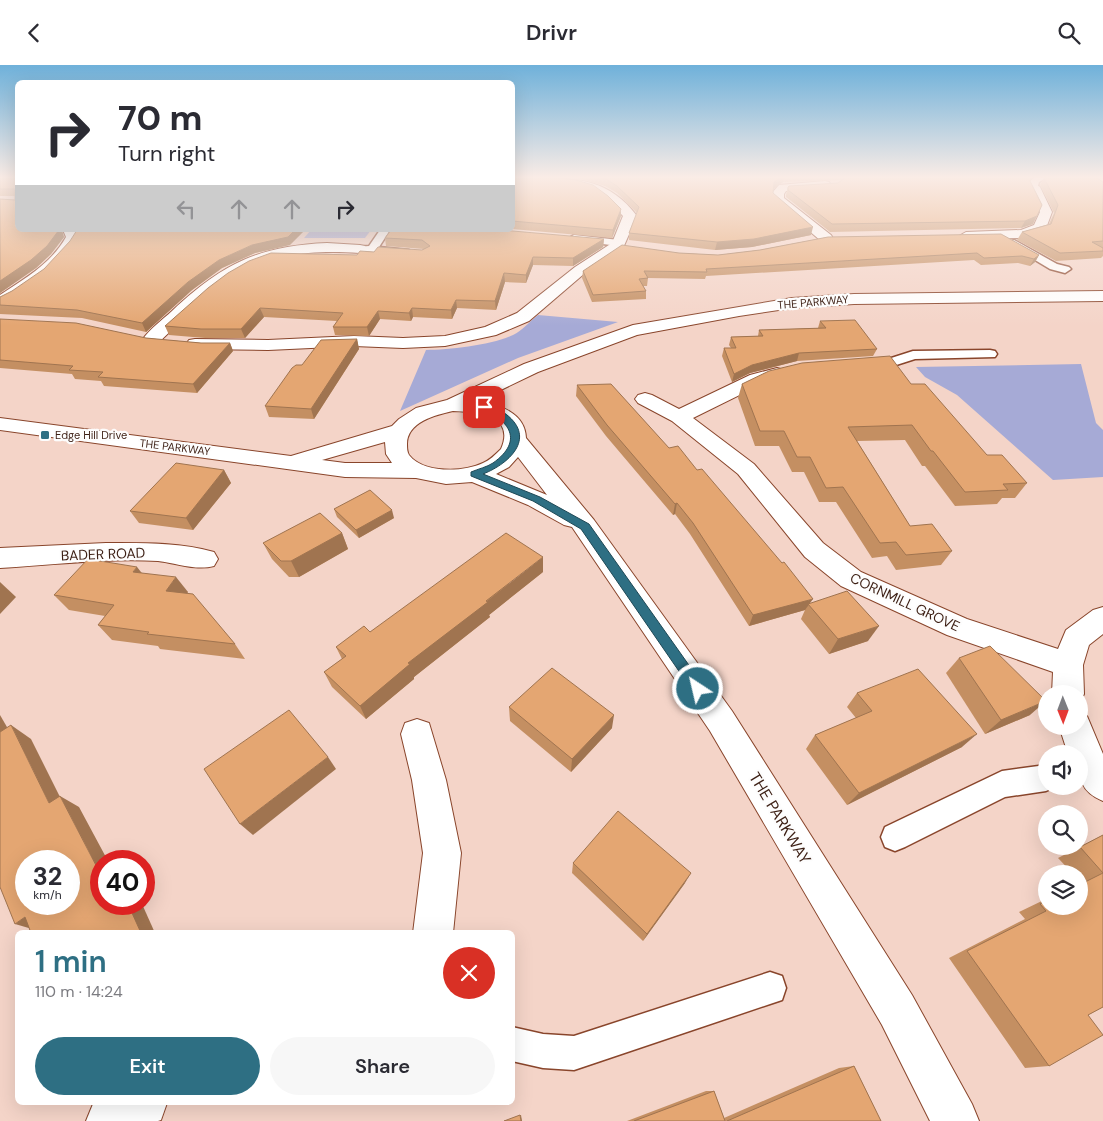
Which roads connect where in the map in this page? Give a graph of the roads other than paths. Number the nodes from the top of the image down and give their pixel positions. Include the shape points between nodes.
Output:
1 (625, 227) edge
2 (818, 227) edge
3 (1040, 227) edge
4 (71, 232) edge
5 (383, 232) edge
6 (956, 236) edge
7 (1001, 236) junction
8 (560, 237) edge
9 (807, 242) edge
10 (618, 244) junction
11 (635, 247) edge
12 (366, 250) junction
13 (414, 252) edge
14 (1065, 269) dead end
15 (1103, 296) edge
16 (0, 302) edge
17 (134, 336) edge
18 (151, 340) junction
19 (990, 354) dead end
20 (881, 364) edge
21 (531, 368) junction
22 (797, 369) edge
23 (645, 399) dead end
24 (453, 405) junction
25 (514, 414) junction
26 (679, 417) junction
27 (0, 424) edge
28 (399, 431) junction
29 (291, 462) junction
30 (417, 471) junction
31 (474, 474) junction
32 (585, 526) junction
33 (0, 558) edge
34 (205, 559) dead end
35 (1103, 618) edge
36 (1068, 665) junction
37 (1068, 685) edge
38 (417, 734) dead end
39 (1078, 735) edge
40 (1038, 779) edge
41 (1093, 779) edge
42 (895, 837) dead end
43 (433, 930) edge
44 (770, 988) dead end
45 (515, 1045) edge
46 (140, 1105) edge
47 (110, 1121) edge
48 (955, 1121) edge

1 - 10 street
2 - 9 street via 833,238
3 - 7 street
4 - 16 street via 68,248 48,269
5 - 12 lane
6 - 7 street
7 - 14 lane via 1054,267
8 - 10 lane
10 - 11 street
10 - 18 street via 580,270 523,317 490,331 445,341 205,345
12 - 13 lane
12 - 18 street via 330,246 251,262 217,281
15 - 21 street, THE PARKWAY via 854,299 792,303 633,330
17 - 18 street
19 - 20 lane via 913,355
21 - 24 street, THE PARKWAY
21 - 25 street
22 - 26 street via 757,379
23 - 26 street, CORNMILL GROVE
24 - 25 street via 484,407
24 - 28 street via 421,414
25 - 31 street via 510,453 495,466
25 - 32 street, THE PARKWAY
26 - 36 street, CORNMILL GROVE via 746,469 814,550 851,579 957,627
27 - 29 street, THE PARKWAY
28 - 29 street, THE PARKWAY
28 - 30 street via 395,442 397,453 404,463
29 - 30 street, THE PARKWAY via 345,470
30 - 31 street via 454,477
31 - 32 street, THE PARKWAY via 536,499
32 - 48 street, THE PARKWAY via 721,721 897,1010
33 - 34 street, BADER ROAD via 158,552
35 - 36 street via 1076,638
36 - 37 street
38 - 43 street via 442,853
39 - 41 street
40 - 42 lane via 1002,784
44 - 45 lane via 574,1053
46 - 47 street

